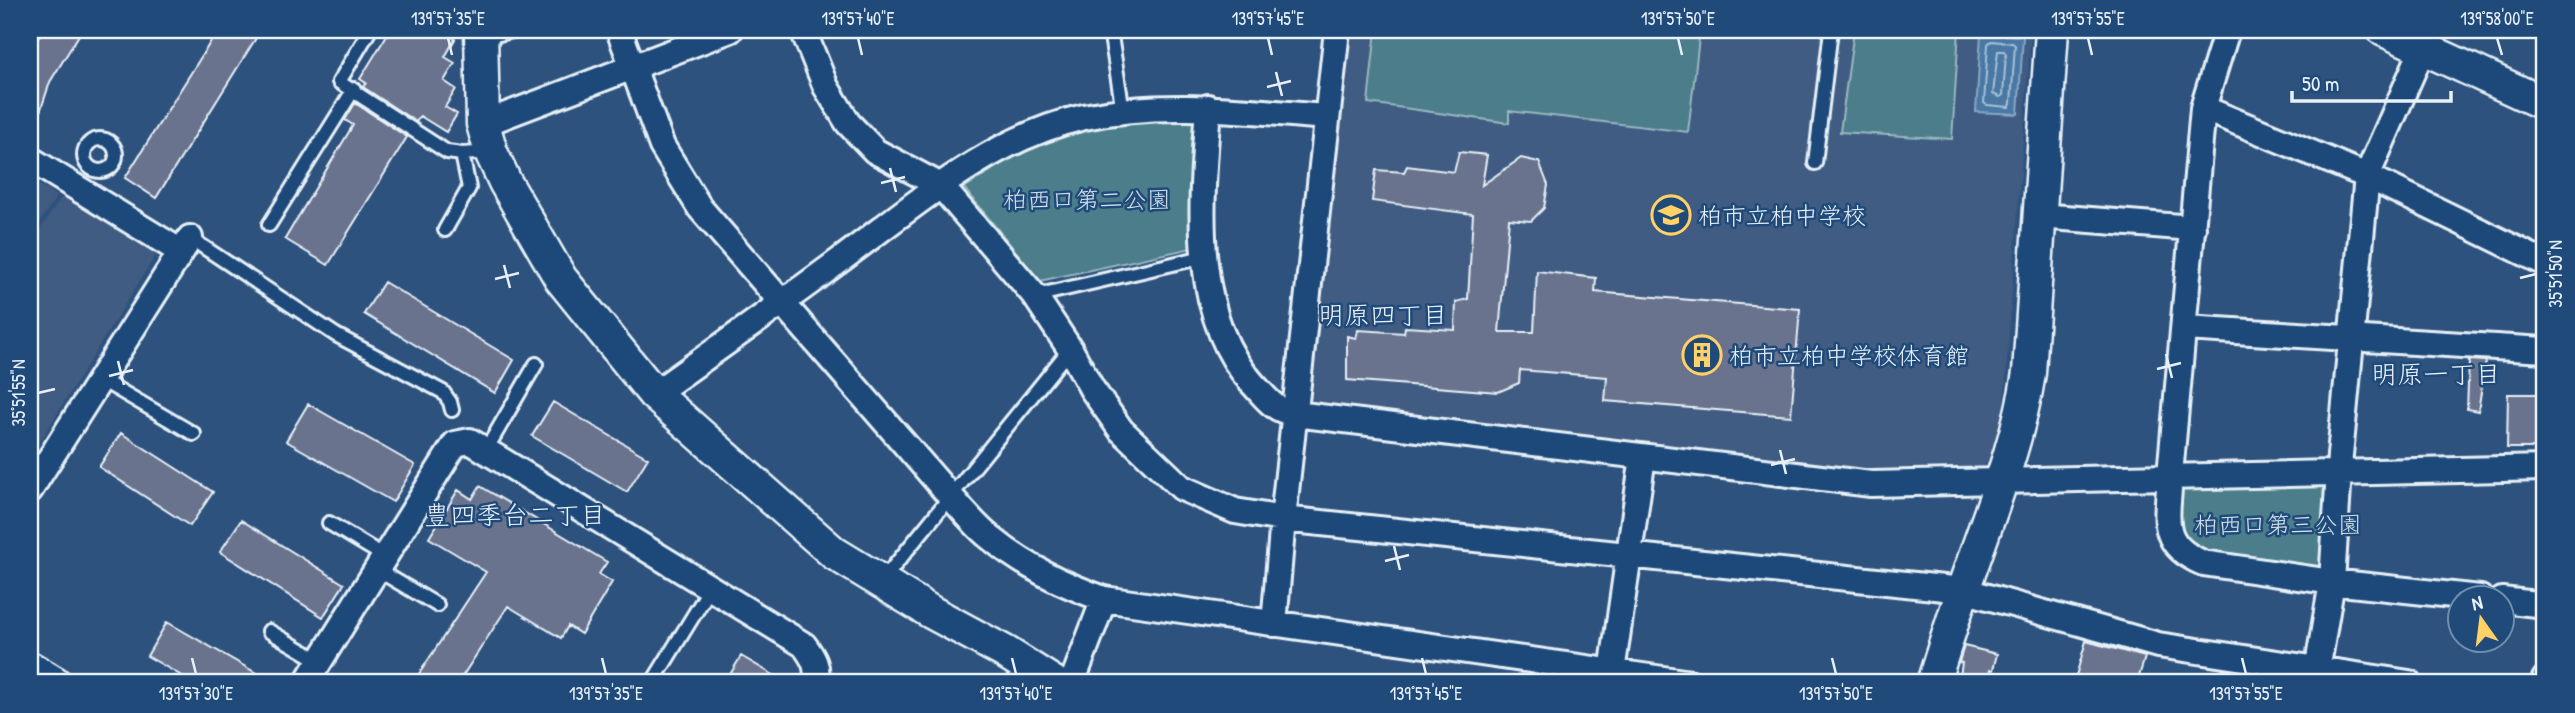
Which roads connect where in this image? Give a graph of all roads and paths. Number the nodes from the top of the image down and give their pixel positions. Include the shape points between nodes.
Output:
1 (370, 30) edge
2 (517, 30) edge
3 (620, 30) edge
4 (730, 30) edge
5 (803, 30) edge
6 (1110, 30) edge
7 (1337, 30) edge
8 (1831, 30) edge
9 (2052, 30) edge
10 (2227, 30) edge
11 (2384, 30) edge
12 (481, 34) edge
13 (2423, 48) junction
14 (634, 68) junction
15 (354, 89) junction
16 (2545, 104) edge
17 (1208, 107) junction
18 (2203, 108) junction
19 (1123, 111) junction
20 (1327, 117) junction
21 (479, 143) junction
22 (30, 159) edge
23 (1815, 163) dead end
24 (2367, 176) junction
25 (941, 186) junction
26 (2039, 216) junction
27 (269, 225) dead end
28 (2193, 228) junction
29 (445, 230) dead end
30 (185, 245) junction
31 (1203, 257) junction
32 (2545, 263) edge
33 (1035, 296) junction
34 (782, 303) junction
35 (2185, 328) junction
36 (2351, 339) junction
37 (1070, 349) junction
38 (2545, 350) edge
39 (536, 364) dead end
40 (100, 379) junction
41 (654, 394) junction
42 (452, 410) dead end
43 (1295, 414) junction
44 (194, 435) dead end
45 (486, 450) junction
46 (1643, 457) junction
47 (2545, 468) edge
48 (2339, 472) junction
49 (2170, 475) junction
50 (2002, 481) junction
51 (30, 490) edge
52 (949, 495) junction
53 (1283, 519) junction
54 (329, 523) dead end
55 (1628, 556) junction
56 (380, 562) junction
57 (882, 581) junction
58 (2332, 582) junction
59 (711, 587) junction
60 (1962, 590) junction
61 (2446, 594) edge
62 (1104, 599) junction
63 (2516, 602) edge
64 (437, 605) dead end
65 (2545, 605) edge
66 (1274, 624) junction
67 (269, 631) dead end
68 (320, 661) junction
69 (30, 668) edge
70 (1619, 676) edge
71 (2316, 676) edge
72 (2545, 679) edge
73 (654, 680) dead end
74 (55, 683) edge
75 (306, 683) edge
76 (815, 683) edge
77 (1054, 683) edge
78 (1072, 683) edge
79 (1691, 683) edge
80 (1933, 683) edge
81 (2409, 683) edge
82 (2543, 683) edge

1 - 15 lane via 339,82
2 - 12 lane
3 - 14 street
4 - 14 street
5 - 25 street via 826,87 848,123 875,151
6 - 19 lane
7 - 20 street
8 - 23 lane
9 - 26 street
10 - 18 street
11 - 13 street
12 - 21 street
13 - 16 street
13 - 24 street
14 - 21 street
14 - 34 street via 662,146 700,208
15 - 21 lane via 447,152
15 - 27 lane
17 - 19 street
17 - 20 street
17 - 31 street
18 - 24 street
18 - 28 street
19 - 25 street via 1039,130 1009,143
20 - 43 street
21 - 29 lane via 469,188
21 - 41 street via 561,279
22 - 30 street via 86,179
24 - 32 street
24 - 36 street
25 - 33 street
25 - 34 street
26 - 28 street
26 - 50 street via 2029,373
28 - 35 street
30 - 40 street
30 - 42 lane via 443,392
31 - 33 lane
31 - 43 street via 1221,331 1245,375 1277,410
33 - 37 street
34 - 41 street
34 - 52 street
35 - 36 street
35 - 49 street
36 - 38 street
36 - 48 street
37 - 52 lane
37 - 53 street via 1121,430 1182,488 1236,511
39 - 45 lane
40 - 44 lane
40 - 51 street
41 - 57 street via 834,553
43 - 46 street
43 - 53 street
45 - 56 street via 470,441 456,444
45 - 59 street
46 - 50 street via 1871,484
46 - 55 street
47 - 48 street
48 - 49 street
48 - 58 street
49 - 50 street
49 - 58 street via 2169,531 2175,547 2188,557
50 - 60 street
52 - 57 lane
52 - 62 street via 989,538 1031,568
53 - 55 street
53 - 66 street
54 - 56 lane
55 - 60 street
55 - 70 street
56 - 64 lane
56 - 68 street
57 - 77 street
58 - 61 street
58 - 71 street
59 - 73 lane
59 - 76 street via 804,645 815,659
60 - 71 street via 2158,645
60 - 80 street
62 - 66 street
62 - 78 street
63 - 65 street
66 - 70 street
67 - 68 lane
68 - 75 street
69 - 74 street
70 - 79 street
71 - 81 street
72 - 82 street

